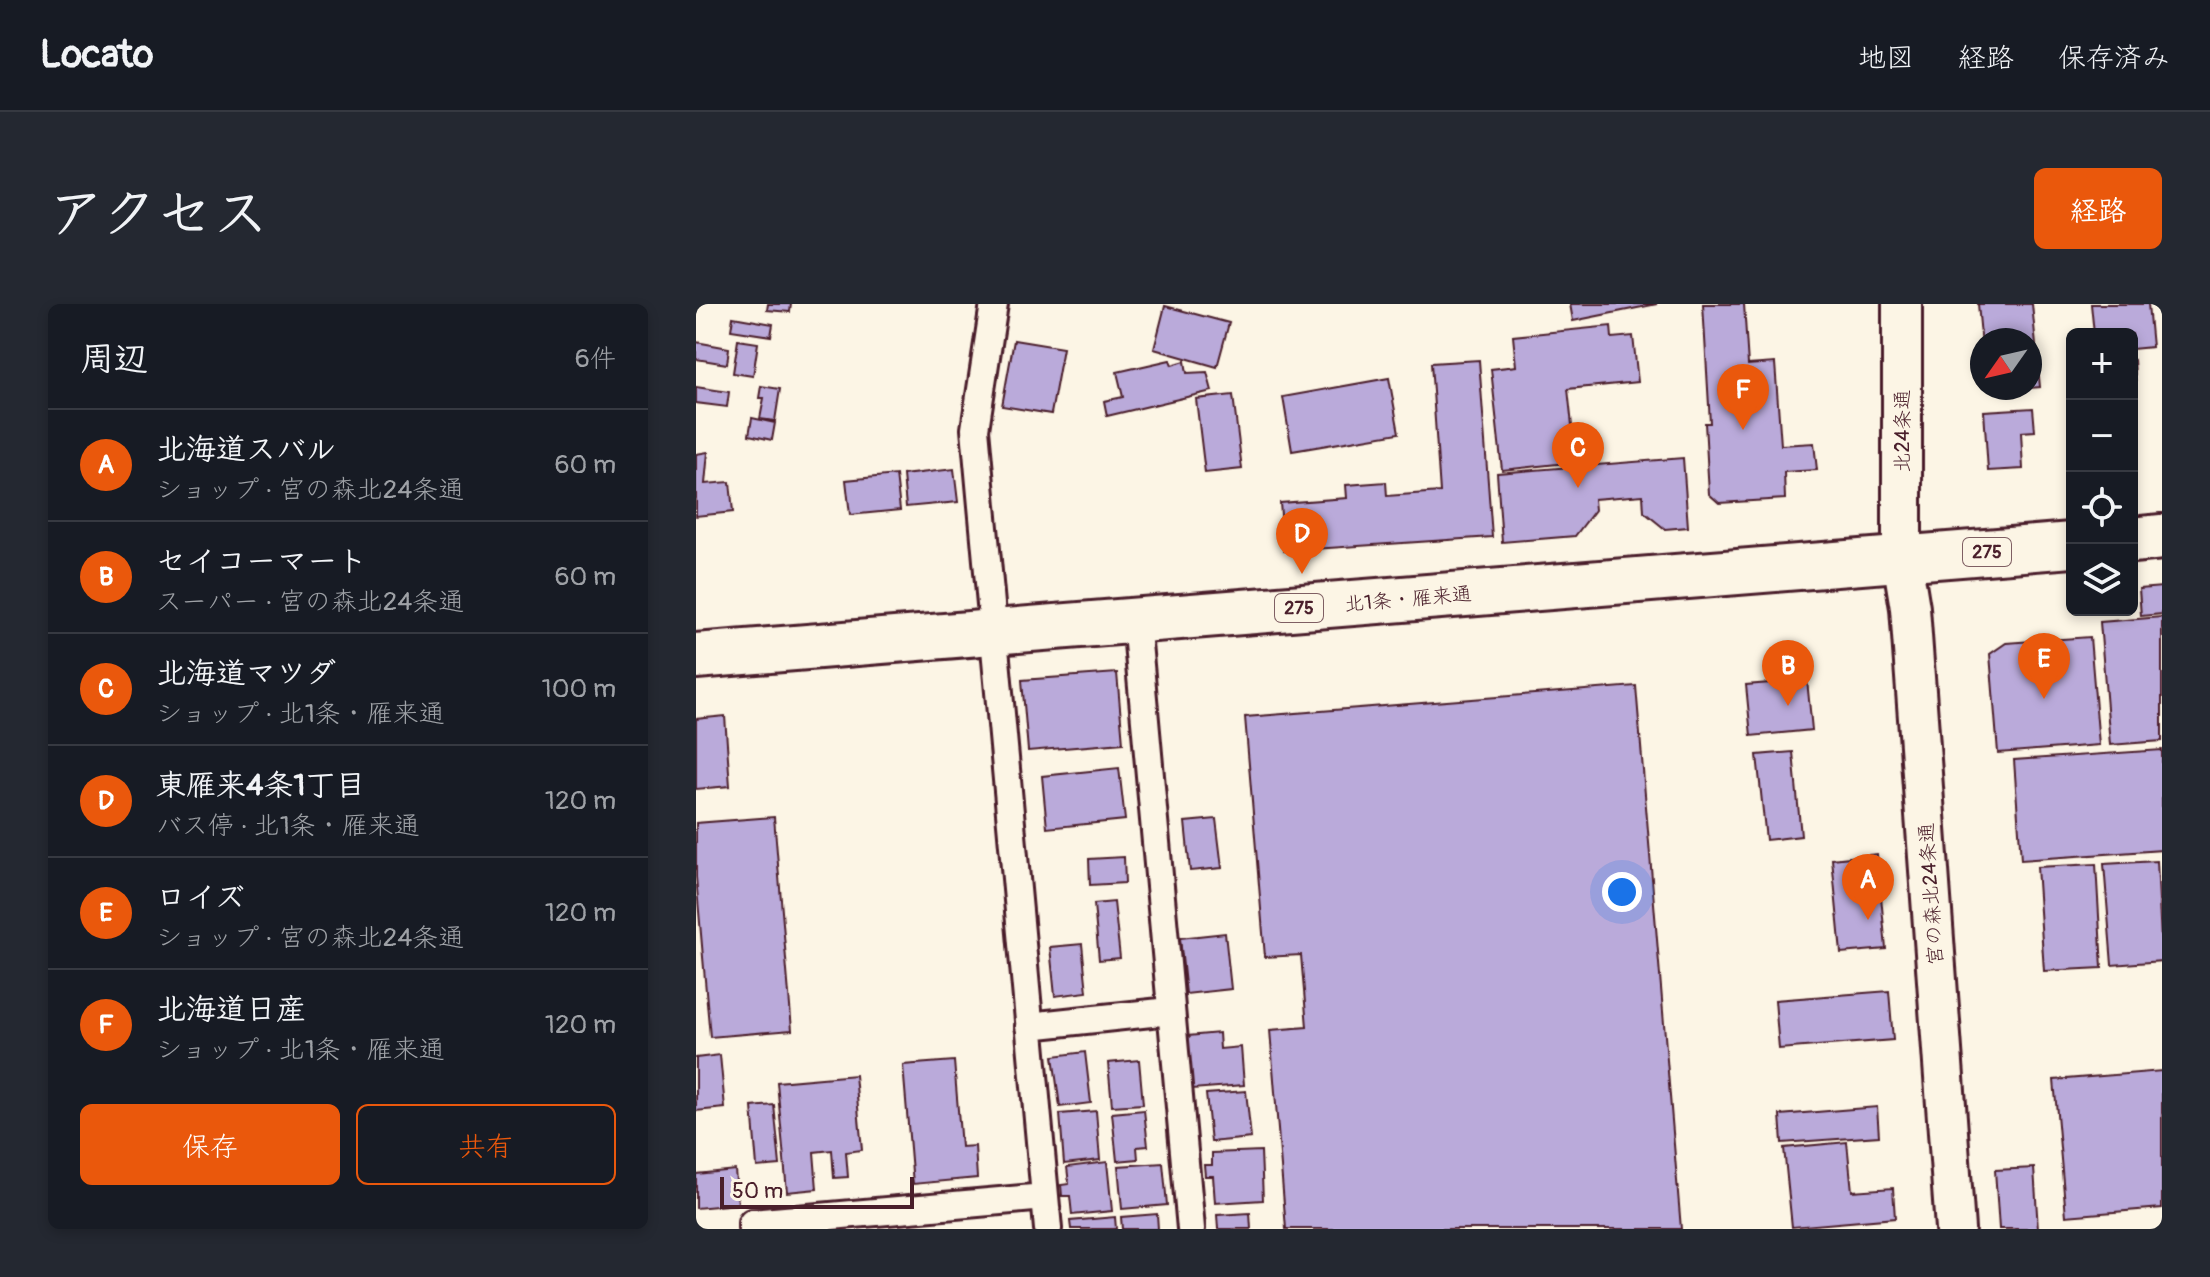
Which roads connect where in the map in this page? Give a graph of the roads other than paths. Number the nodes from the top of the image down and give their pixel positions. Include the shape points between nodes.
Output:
1 (994, 304) edge
2 (1902, 304) edge
3 (2162, 537) edge
4 (2138, 539) edge
5 (2066, 545) edge
6 (1902, 559) junction
7 (1136, 621) junction
8 (994, 631) junction
9 (696, 656) edge
10 (1170, 1011) junction
11 (1029, 1026) junction
12 (1045, 1197) junction
13 (752, 1229) edge
14 (1048, 1229) edge
15 (1191, 1229) edge
16 (1955, 1229) edge

1 - 8 street via 975,429
2 - 6 street, 北24条通
3 - 4 highway
5 - 6 highway, 北1条・雁来通 / 275
6 - 7 highway, 北1条・雁来通 / 275
6 - 16 street, 宮の森北24条通 via 1910,608
7 - 8 highway, 北1条・雁来通 / 275
7 - 10 street
8 - 9 highway, 北1条・雁来通 / 275
8 - 11 street
10 - 11 street
10 - 15 street
11 - 12 street
12 - 13 street via 752,1223
12 - 14 street

